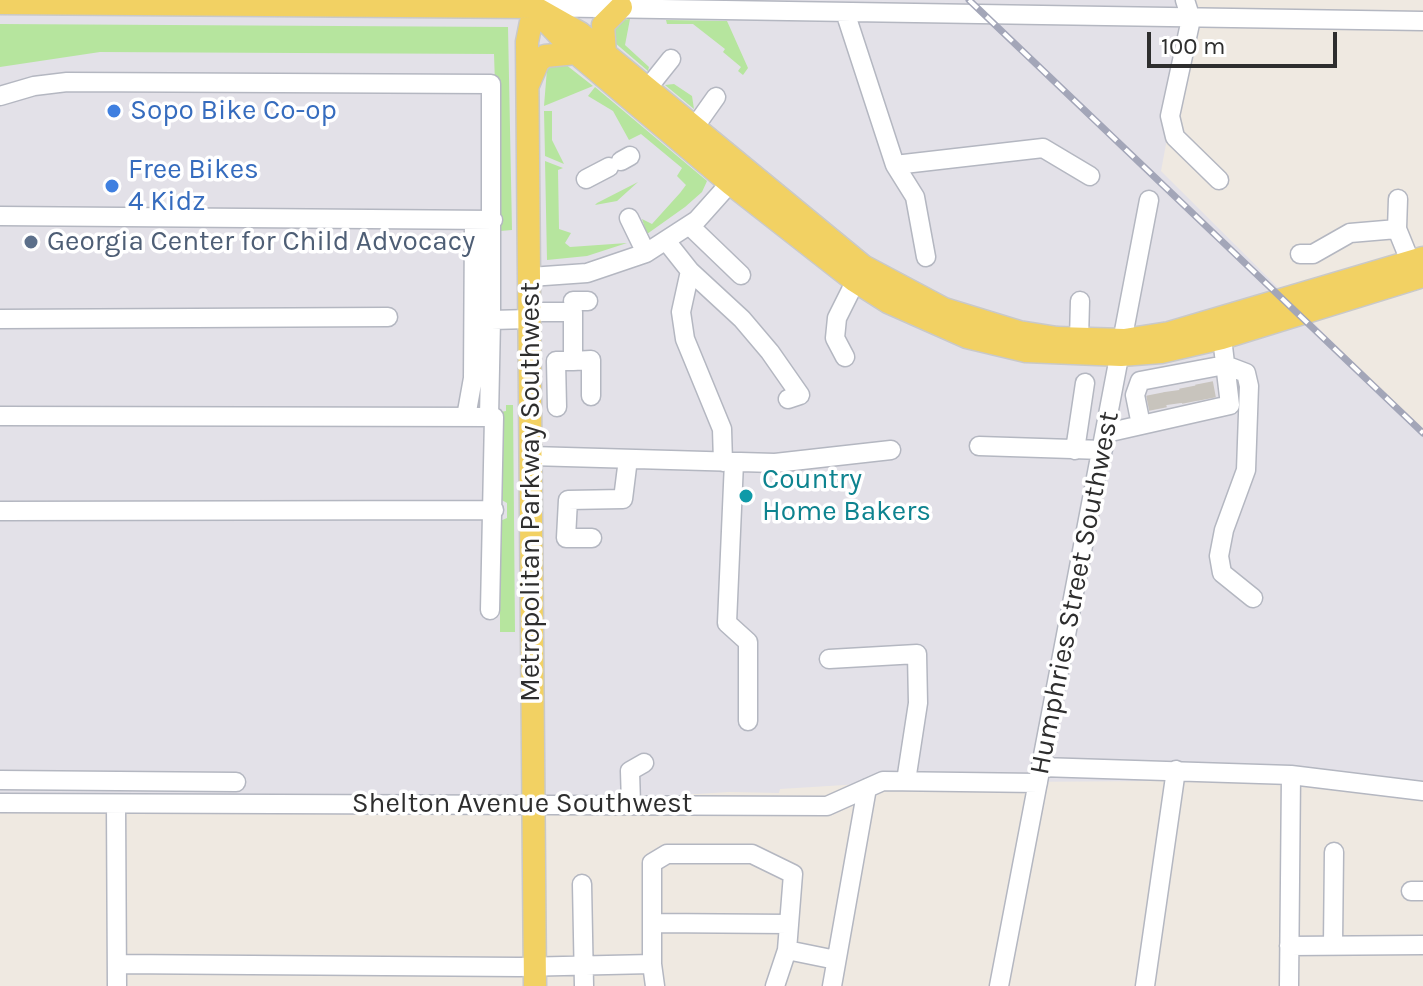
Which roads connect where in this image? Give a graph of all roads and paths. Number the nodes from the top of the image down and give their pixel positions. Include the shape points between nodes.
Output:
1 (1185, 0) edge
2 (0, 3) edge
3 (166, 3) edge
4 (533, 4) edge
5 (621, 7) junction
6 (845, 12) junction
7 (1191, 19) junction
8 (1423, 21) edge
9 (576, 53) junction
10 (605, 54) junction
11 (671, 59) dead end
12 (527, 86) junction
13 (647, 89) junction
14 (0, 96) edge
15 (716, 97) dead end
16 (694, 128) junction
17 (620, 162) dead end
18 (895, 165) junction
19 (737, 176) junction
20 (1090, 176) dead end
21 (586, 179) dead end
22 (1219, 180) dead end
23 (1398, 199) dead end
24 (1149, 200) dead end
25 (0, 216) edge
26 (629, 218) dead end
27 (483, 220) junction
28 (690, 226) junction
29 (1397, 229) junction
30 (667, 242) junction
31 (646, 253) junction
32 (1300, 254) dead end
33 (926, 257) dead end
34 (1419, 265) edge
35 (690, 271) junction
36 (859, 274) junction
37 (573, 275) junction
38 (741, 275) dead end
39 (530, 277) junction
40 (1080, 301) dead end
41 (578, 305) junction
42 (530, 316) junction
43 (388, 317) dead end
44 (0, 319) edge
45 (491, 320) junction
46 (1222, 338) junction
47 (1079, 339) junction
48 (1122, 348) junction
49 (845, 357) dead end
50 (573, 361) junction
51 (1225, 365) junction
52 (1085, 383) dead end
53 (1181, 395) junction
54 (591, 396) dead end
55 (788, 399) dead end
56 (546, 407) junction
57 (0, 416) edge
58 (466, 417) junction
59 (489, 417) junction
60 (1141, 425) junction
61 (1104, 441) junction
62 (979, 446) dead end
63 (891, 450) dead end
64 (1075, 450) junction
65 (531, 456) junction
66 (628, 459) junction
67 (729, 462) junction
68 (713, 492) dead end
69 (732, 492) junction
70 (494, 510) junction
71 (0, 511) edge
72 (592, 538) dead end
73 (1253, 598) dead end
74 (490, 610) dead end
75 (829, 659) dead end
76 (748, 721) dead end
77 (644, 763) dead end
78 (1176, 770) junction
79 (1039, 775) junction
80 (1291, 775) junction
81 (0, 780) edge
82 (906, 781) junction
83 (236, 782) dead end
84 (867, 788) junction
85 (1423, 791) edge
86 (0, 803) edge
87 (116, 804) junction
88 (534, 804) junction
89 (631, 804) junction
90 (1334, 852) dead end
91 (582, 884) dead end
92 (652, 923) junction
93 (789, 924) junction
94 (535, 936) junction
95 (1333, 944) junction
96 (1423, 945) edge
97 (1298, 946) junction
98 (787, 950) junction
99 (836, 960) junction
100 (117, 964) junction
101 (652, 964) junction
102 (580, 966) junction
103 (535, 977) edge
104 (117, 986) edge
105 (584, 986) edge
106 (655, 986) edge
107 (775, 986) edge
108 (832, 986) edge
109 (999, 986) edge
110 (1145, 986) edge
111 (1289, 986) edge

1 - 7 street
2 - 3 main road
3 - 4 main road
4 - 5 street
4 - 9 main road
4 - 10 main road
4 - 12 main road, Metropolitan Parkway Southwest
5 - 6 street via 651,16
5 - 10 main road via 603,25
6 - 7 street
6 - 18 street
7 - 8 street
7 - 22 street via 1170,116 1175,137
9 - 12 main road via 545,56
9 - 19 main road
10 - 13 main road
11 - 13 street
12 - 39 main road, Metropolitan Parkway Southwest
13 - 16 main road
14 - 27 street via 67,82 491,84
15 - 16 street
16 - 19 main road
17 - 21 street
18 - 20 street via 1043,148
18 - 33 street via 915,197
19 - 28 street
19 - 36 main road
23 - 29 street
24 - 48 street, Humphries Street Southwest
25 - 27 street
26 - 31 street
27 - 45 street
27 - 58 street
28 - 30 street
28 - 38 street
29 - 32 street via 1350,233 1313,254
29 - 34 street
30 - 31 street
30 - 35 street
31 - 37 street via 626,272
34 - 46 main road
34 - 48 main road
35 - 55 street via 770,352 800,395
35 - 67 street via 683,325
36 - 47 main road via 981,322
36 - 48 main road via 888,302 967,337 1026,351
36 - 49 street via 837,318 835,338
37 - 39 street
37 - 41 street
39 - 42 main road, Metropolitan Parkway Southwest
40 - 47 street
41 - 42 street
41 - 50 street
42 - 45 street
42 - 56 main road, Metropolitan Parkway Southwest
43 - 44 street
45 - 59 street
46 - 48 main road via 1183,348
46 - 51 street
47 - 48 main road
48 - 61 street, Humphries Street Southwest
50 - 54 street via 591,360
50 - 56 street via 556,361
51 - 53 street
51 - 53 street via 1230,405
51 - 73 street via 1241,368 1249,386 1246,470 1224,530 1220,565 1222,573
52 - 64 street
53 - 60 street
53 - 60 street via 1140,381 1135,389
56 - 65 main road, Metropolitan Parkway Southwest
57 - 58 street
58 - 59 street
59 - 70 street via 494,417
60 - 61 street
61 - 64 street
61 - 79 street, Humphries Street Southwest
62 - 64 street
63 - 67 street via 775,463
65 - 66 street
65 - 88 main road, Metropolitan Parkway Southwest
66 - 67 street
66 - 72 street via 623,499 568,500 566,538
67 - 69 street
68 - 69 street
69 - 76 street via 727,623 748,642
70 - 71 street
70 - 74 street
75 - 82 street via 917,654 918,703
77 - 89 street via 630,771
78 - 79 street, Shelton Avenue Southwest
78 - 80 street, Shelton Avenue Southwest
78 - 110 street
79 - 82 street, Shelton Avenue Southwest
79 - 109 street, Humphries Street Southwest
80 - 85 street, Shelton Avenue Southwest
80 - 97 street
81 - 83 street
82 - 84 street, Shelton Avenue Southwest via 883,781
84 - 89 street, Shelton Avenue Southwest via 827,806
84 - 99 street
86 - 87 street, Shelton Avenue Southwest
87 - 88 street, Shelton Avenue Southwest
87 - 100 street
88 - 89 street, Shelton Avenue Southwest
88 - 94 main road, Metropolitan Parkway Southwest
90 - 95 street
91 - 102 street
92 - 93 street
92 - 93 street via 652,863 667,854 752,854 793,874
92 - 101 street
93 - 98 street
94 - 102 street via 553,958
94 - 103 main road, Metropolitan Parkway Southwest
95 - 96 street
95 - 97 street
97 - 111 street
98 - 99 street
98 - 107 street
99 - 108 street
100 - 103 street
100 - 104 street
101 - 102 street
101 - 106 street
102 - 103 street
102 - 105 street

